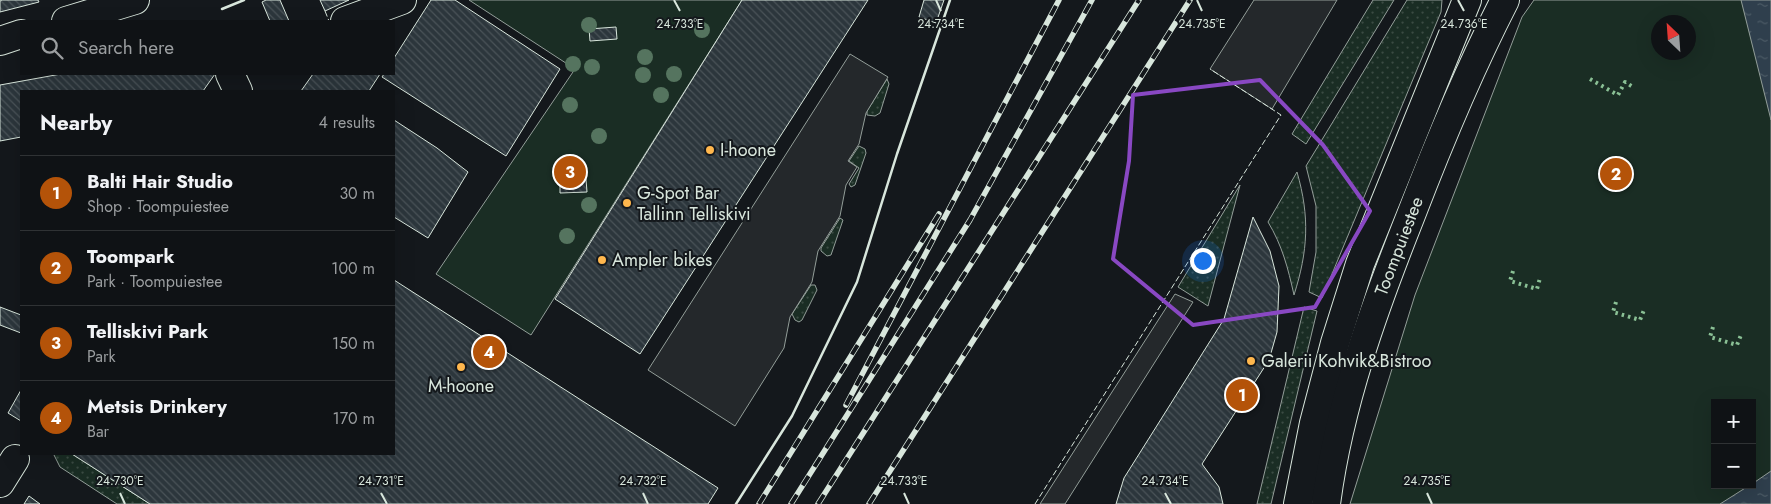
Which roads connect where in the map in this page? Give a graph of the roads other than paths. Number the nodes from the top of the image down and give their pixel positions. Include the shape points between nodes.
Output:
1 (135, 0) edge
2 (402, 0) edge
3 (1467, 0) edge
4 (1505, 0) edge
5 (69, 20) edge
6 (348, 20) edge
7 (20, 34) edge
8 (0, 40) edge
9 (230, 75) edge
10 (238, 90) edge
11 (15, 458) dead end
12 (0, 483) edge
13 (1298, 504) edge
14 (1326, 504) edge

1 - 5 main road
2 - 6 main road
3 - 13 main road, Toompuiestee via 1360,264 1314,423
4 - 14 main road, Toompuiestee via 1476,56 1435,152 1370,323 1350,390
7 - 8 main road
9 - 10 main road
11 - 12 main road

